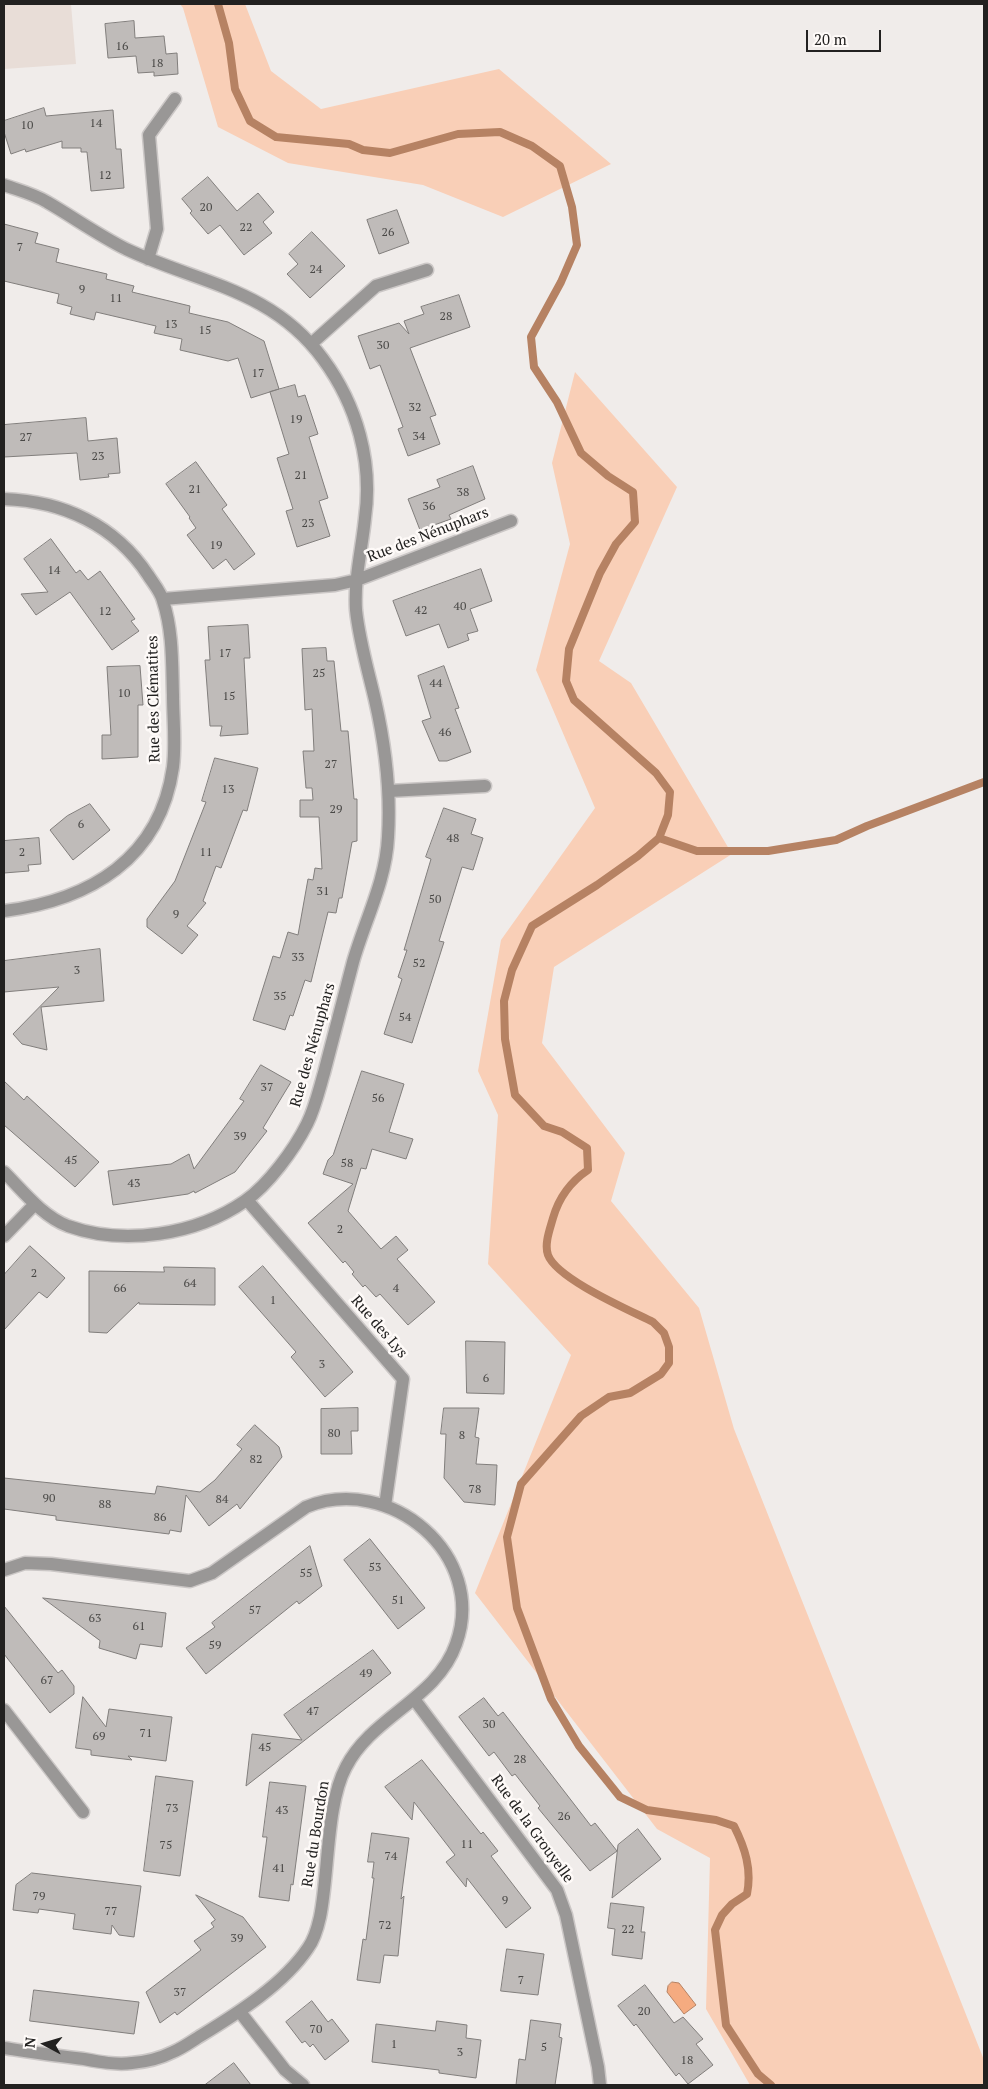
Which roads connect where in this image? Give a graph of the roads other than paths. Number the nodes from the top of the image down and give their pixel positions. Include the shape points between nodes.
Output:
1 (175, 99) dead end
2 (4, 185) edge
3 (148, 258) junction
4 (427, 270) dead end
5 (311, 344) junction
6 (4, 499) edge
7 (511, 521) dead end
8 (357, 580) junction
9 (163, 599) junction
10 (485, 786) dead end
11 (389, 791) junction
12 (4, 911) edge
13 (4, 1172) edge
14 (247, 1200) junction
15 (35, 1204) junction
16 (4, 1236) edge
17 (385, 1506) junction
18 (4, 1570) edge
19 (414, 1699) junction
20 (4, 1710) edge
21 (83, 1812) dead end
22 (240, 2012) junction
23 (4, 2048) edge
24 (303, 2085) edge
25 (600, 2085) edge

1 - 3 street via 149,135 157,229
2 - 3 street, Rue des Nénuphars via 43,199 117,244
3 - 5 street, Rue des Nénuphars via 241,293 289,324
4 - 5 street via 376,286
5 - 8 street, Rue des Nénuphars via 345,393 362,444 367,497
6 - 9 street, Rue des Clématites via 56,506 92,521 127,547
7 - 8 street, Rue des Nénuphars
8 - 9 street via 335,585
8 - 11 street, Rue des Nénuphars via 356,608 378,713
9 - 12 street, Rue des Clématites via 171,645 174,743 167,795 158,817 120,869 52,902
10 - 11 street
11 - 14 street, Rue des Nénuphars via 388,841 380,880 356,951 314,1105 290,1152
13 - 15 street, Rue des Nénuphars
14 - 15 street, Rue des Nénuphars via 193,1226 135,1236 106,1234 66,1225
14 - 17 street, Rue des Lys via 403,1379
15 - 16 street
17 - 18 street, Rue du Bourdon via 346,1499 319,1502 287,1519 212,1573 190,1581 51,1564 25,1563
17 - 19 street, Rue du Bourdon via 412,1518 430,1533 450,1562 461,1593 457,1643 430,1686
19 - 22 street, Rue du Bourdon via 364,1742 346,1767 336,1797 320,1918 309,1947 291,1969
19 - 25 street, Rue de la Grouyelle via 557,1890 566,1914
20 - 21 street
22 - 23 street, Rue du Bourdon via 174,2052 131,2063 118,2064
22 - 24 street via 285,2070

